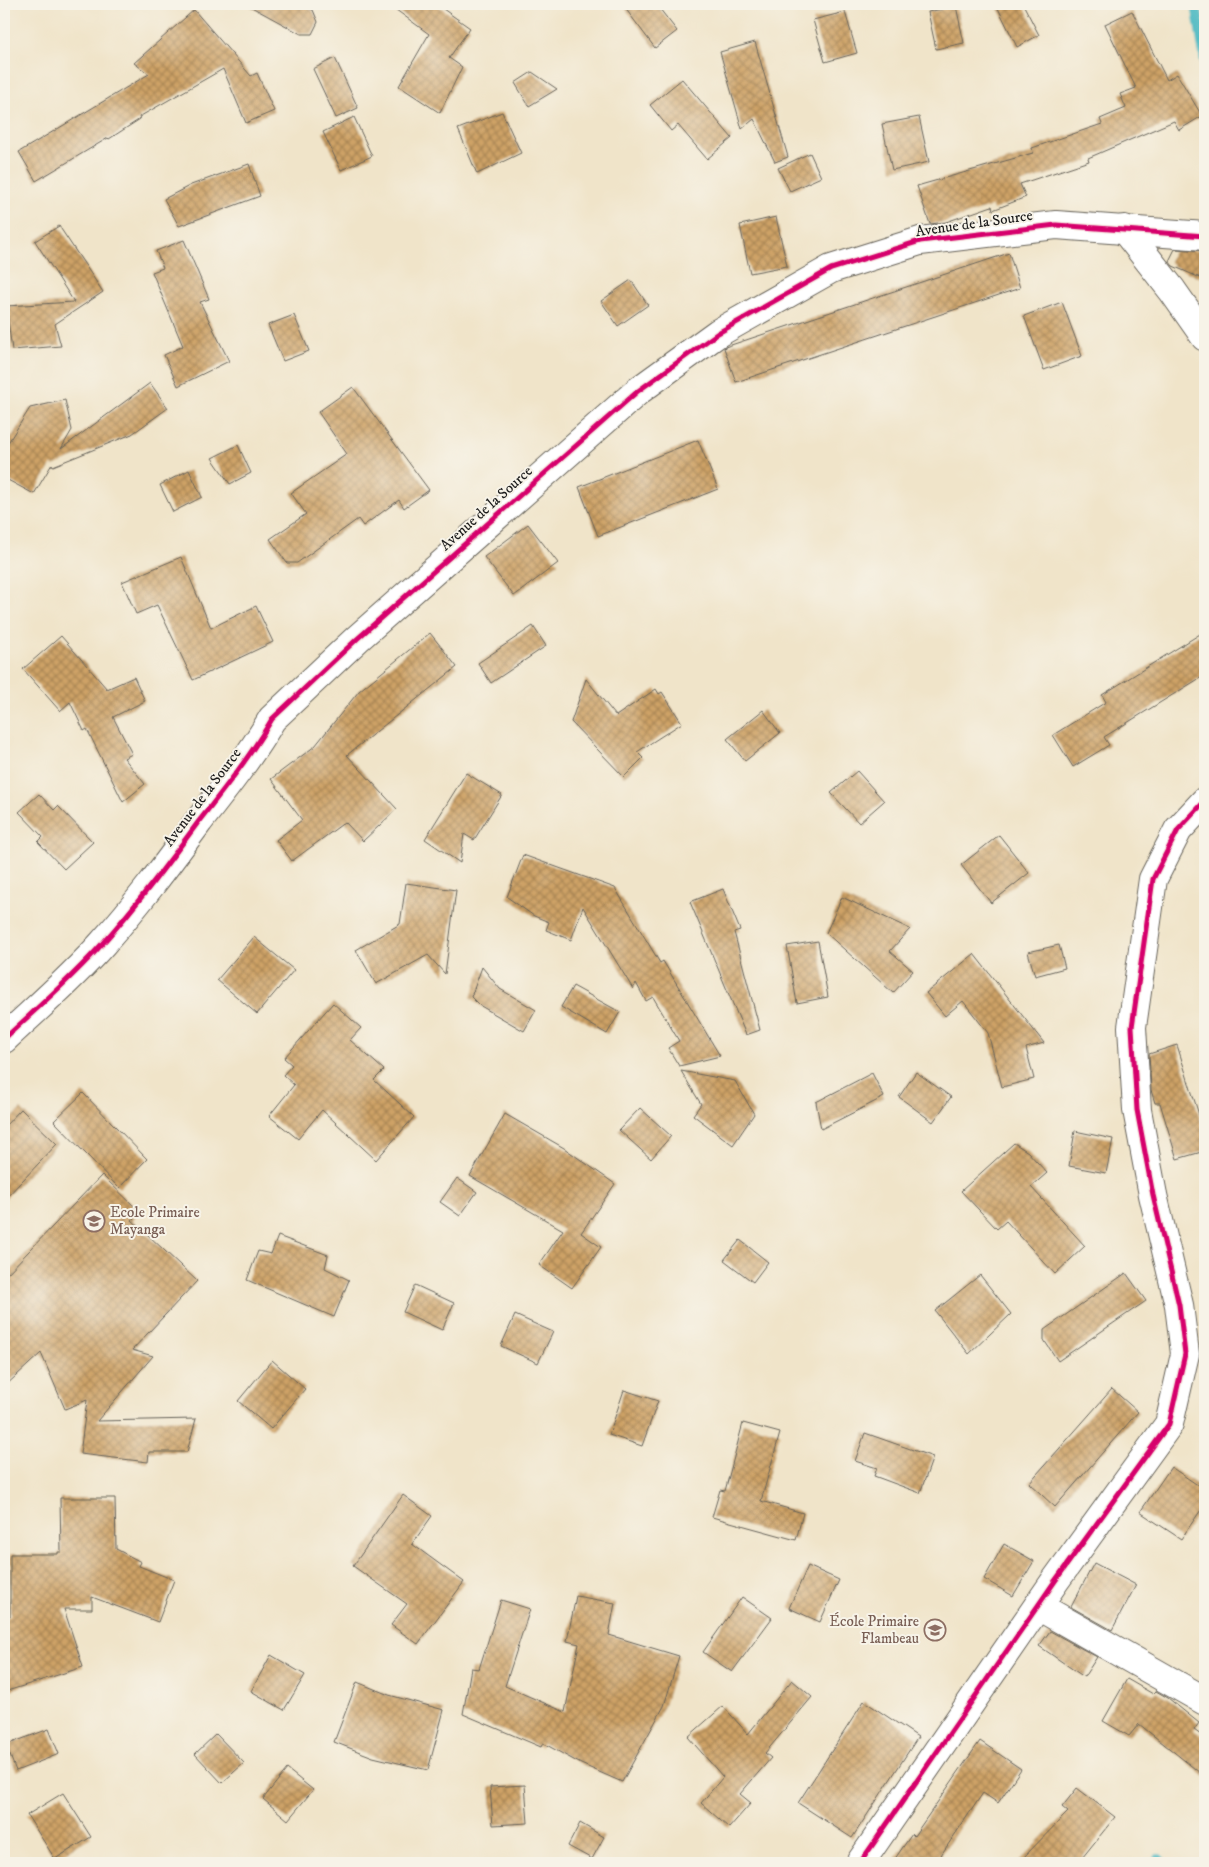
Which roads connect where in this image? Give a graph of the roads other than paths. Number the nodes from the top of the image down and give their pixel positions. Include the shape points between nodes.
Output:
1 (1124, 229) junction
2 (1205, 236) edge
3 (1205, 337) edge
4 (1205, 801) edge
5 (4, 1039) edge
6 (1038, 1606) junction
7 (1205, 1701) edge
8 (860, 1863) edge

1 - 2 street, Avenue de la Source
1 - 3 street
1 - 5 street, Avenue de la Source via 1056,225 920,241 832,268 702,344 638,391 561,457 272,719 182,845 117,926 77,970
4 - 6 street via 1178,830 1153,879 1132,1028 1137,1110 1179,1305 1184,1354 1169,1424
6 - 7 street
6 - 8 street

